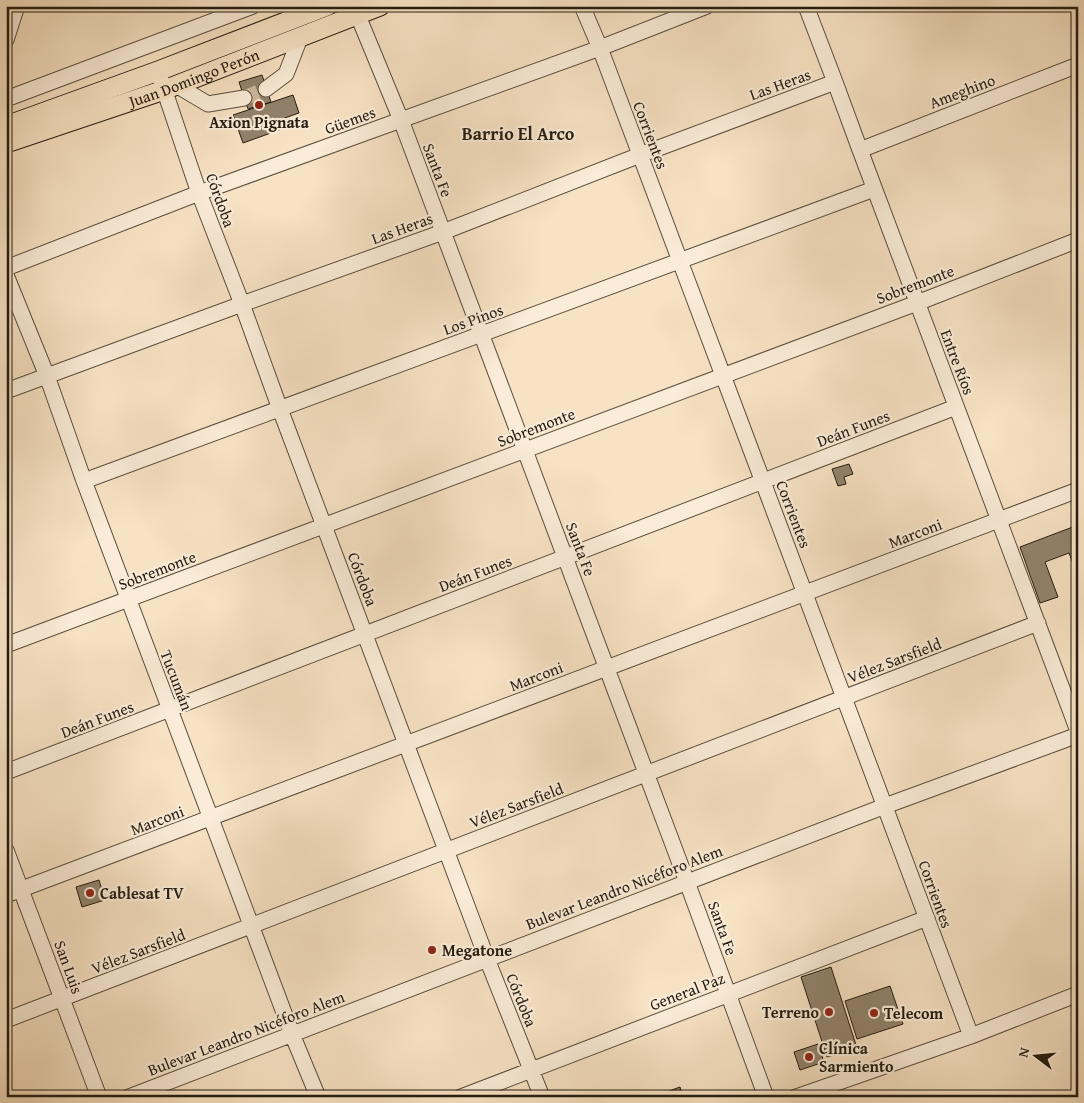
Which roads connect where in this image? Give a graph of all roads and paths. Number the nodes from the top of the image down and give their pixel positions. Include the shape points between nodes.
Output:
1 (17, 6) edge
2 (253, 6) edge
3 (327, 6) edge
4 (380, 6) edge
5 (582, 6) edge
6 (707, 6) edge
7 (810, 8) edge
8 (356, 11) edge
9 (300, 38) junction
10 (6, 40) edge
11 (600, 48) junction
12 (1078, 65) edge
13 (158, 71) junction
14 (835, 82) junction
15 (170, 88) junction
16 (266, 89) tunnel mouth
17 (244, 98) tunnel mouth
18 (6, 99) edge
19 (401, 120) junction
20 (6, 126) edge
21 (6, 143) edge
22 (860, 150) junction
23 (640, 155) junction
24 (874, 189) junction
25 (199, 193) junction
26 (443, 232) junction
27 (1078, 240) edge
28 (680, 261) junction
29 (6, 268) edge
30 (6, 275) edge
31 (917, 303) junction
32 (242, 304) junction
33 (481, 334) junction
34 (48, 376) junction
35 (723, 376) junction
36 (6, 391) edge
37 (956, 407) junction
38 (280, 409) junction
39 (525, 450) junction
40 (84, 481) junction
41 (763, 481) junction
42 (1078, 490) edge
43 (999, 520) junction
44 (324, 526) junction
45 (565, 557) junction
46 (805, 593) junction
47 (128, 599) junction
48 (1038, 623) junction
49 (365, 634) junction
50 (6, 645) edge
51 (607, 668) junction
52 (844, 698) junction
53 (170, 710) junction
54 (1078, 730) edge
55 (1078, 735) edge
56 (406, 744) junction
57 (6, 772) edge
58 (646, 774) junction
59 (885, 806) junction
60 (211, 818) junction
61 (6, 850) edge
62 (446, 851) junction
63 (687, 882) junction
64 (21, 890) junction
65 (6, 895) edge
66 (927, 918) junction
67 (251, 926) junction
68 (487, 959) junction
69 (729, 994) junction
70 (1078, 994) edge
71 (62, 998) junction
72 (6, 1020) edge
73 (292, 1034) junction
74 (971, 1036) junction
75 (531, 1071) junction
76 (99, 1097) edge
77 (129, 1097) edge
78 (318, 1097) edge
79 (460, 1097) edge
80 (542, 1097) edge
81 (766, 1097) edge
82 (796, 1097) edge

1 - 10 street
2 - 18 street
3 - 13 main road, Juan Domingo Perón
4 - 8 main road, Juan Domingo Perón
5 - 11 street, Corrientes
6 - 11 street, Güemes
7 - 14 street, Entre Ríos
8 - 9 main road, Juan Domingo Perón
8 - 19 street, Santa Fe
9 - 15 main road, Juan Domingo Perón
9 - 16 street via 286,74
11 - 19 street, Güemes
11 - 23 street, Corrientes
12 - 22 street, Ameghino
13 - 15 street, Córdoba
13 - 20 main road, Juan Domingo Perón
14 - 22 street, Entre Ríos
14 - 23 street, Las Heras
15 - 17 street via 208,104
15 - 21 main road, Juan Domingo Perón
15 - 25 street, Córdoba
19 - 25 street, Güemes
19 - 26 street, Santa Fe
22 - 24 street, Entre Ríos
23 - 26 street, Las Heras
23 - 28 street, Corrientes
24 - 28 street, Los Pinos
24 - 31 street, Entre Ríos
25 - 29 street, Güemes
25 - 32 street, Córdoba
26 - 32 street, Las Heras
26 - 33 street, Santa Fe
27 - 31 street, Sobremonte
28 - 33 street, Los Pinos
28 - 35 street, Corrientes
30 - 34 street, Tucumán
31 - 35 street, Sobremonte
31 - 37 street, Entre Ríos
32 - 34 street, Las Heras
32 - 38 street, Córdoba
33 - 38 street, Los Pinos
33 - 39 street, Santa Fe
34 - 36 street, Las Heras
34 - 40 street, Tucumán
35 - 39 street, Sobremonte
35 - 41 street, Corrientes
37 - 41 street, Deán Funes
37 - 43 street, Entre Ríos
38 - 40 street, Los Pinos
38 - 44 street, Córdoba
39 - 44 street, Sobremonte
39 - 45 street, Santa Fe
40 - 47 street, Tucumán
41 - 45 street, Deán Funes
41 - 46 street, Corrientes
42 - 43 street, Marconi
43 - 46 street, Marconi
43 - 48 street, Entre Ríos
44 - 47 street, Sobremonte
44 - 49 street, Córdoba
45 - 49 street, Deán Funes
45 - 51 street, Santa Fe
46 - 51 street, Marconi
46 - 52 street, Corrientes
47 - 50 street, Sobremonte
47 - 53 street, Tucumán
48 - 52 street, Vélez Sarsfield
48 - 54 street, Entre Ríos
49 - 53 street, Deán Funes
49 - 56 street, Córdoba
51 - 56 street, Marconi
51 - 58 street, Santa Fe
52 - 58 street, Vélez Sarsfield
52 - 59 street, Corrientes
53 - 57 street, Deán Funes
53 - 60 street, Tucumán
55 - 59 street, Bulevar Leandro Nicéforo Alem
56 - 60 street, Marconi
56 - 62 street, Córdoba
58 - 62 street, Vélez Sarsfield
58 - 63 street, Santa Fe
59 - 63 street, Bulevar Leandro Nicéforo Alem
59 - 66 street, Corrientes
60 - 64 street, Marconi
60 - 67 street, Tucumán
61 - 64 street, San Luis
62 - 67 street, Vélez Sarsfield
62 - 68 street, Córdoba
63 - 68 street, Bulevar Leandro Nicéforo Alem
63 - 69 street, Santa Fe
64 - 65 street, Marconi
64 - 71 street, San Luis
66 - 69 street, General Paz
66 - 74 street, Corrientes
67 - 71 street, Vélez Sarsfield
67 - 73 street, Tucumán
68 - 73 street, Bulevar Leandro Nicéforo Alem
68 - 75 street, Córdoba
69 - 75 street, General Paz
69 - 81 street, Santa Fe
70 - 74 street
71 - 72 street, Vélez Sarsfield
71 - 76 street, San Luis
73 - 77 street, Bulevar Leandro Nicéforo Alem
73 - 78 street, Tucumán
74 - 82 street
75 - 79 street, General Paz
75 - 80 street, Córdoba

